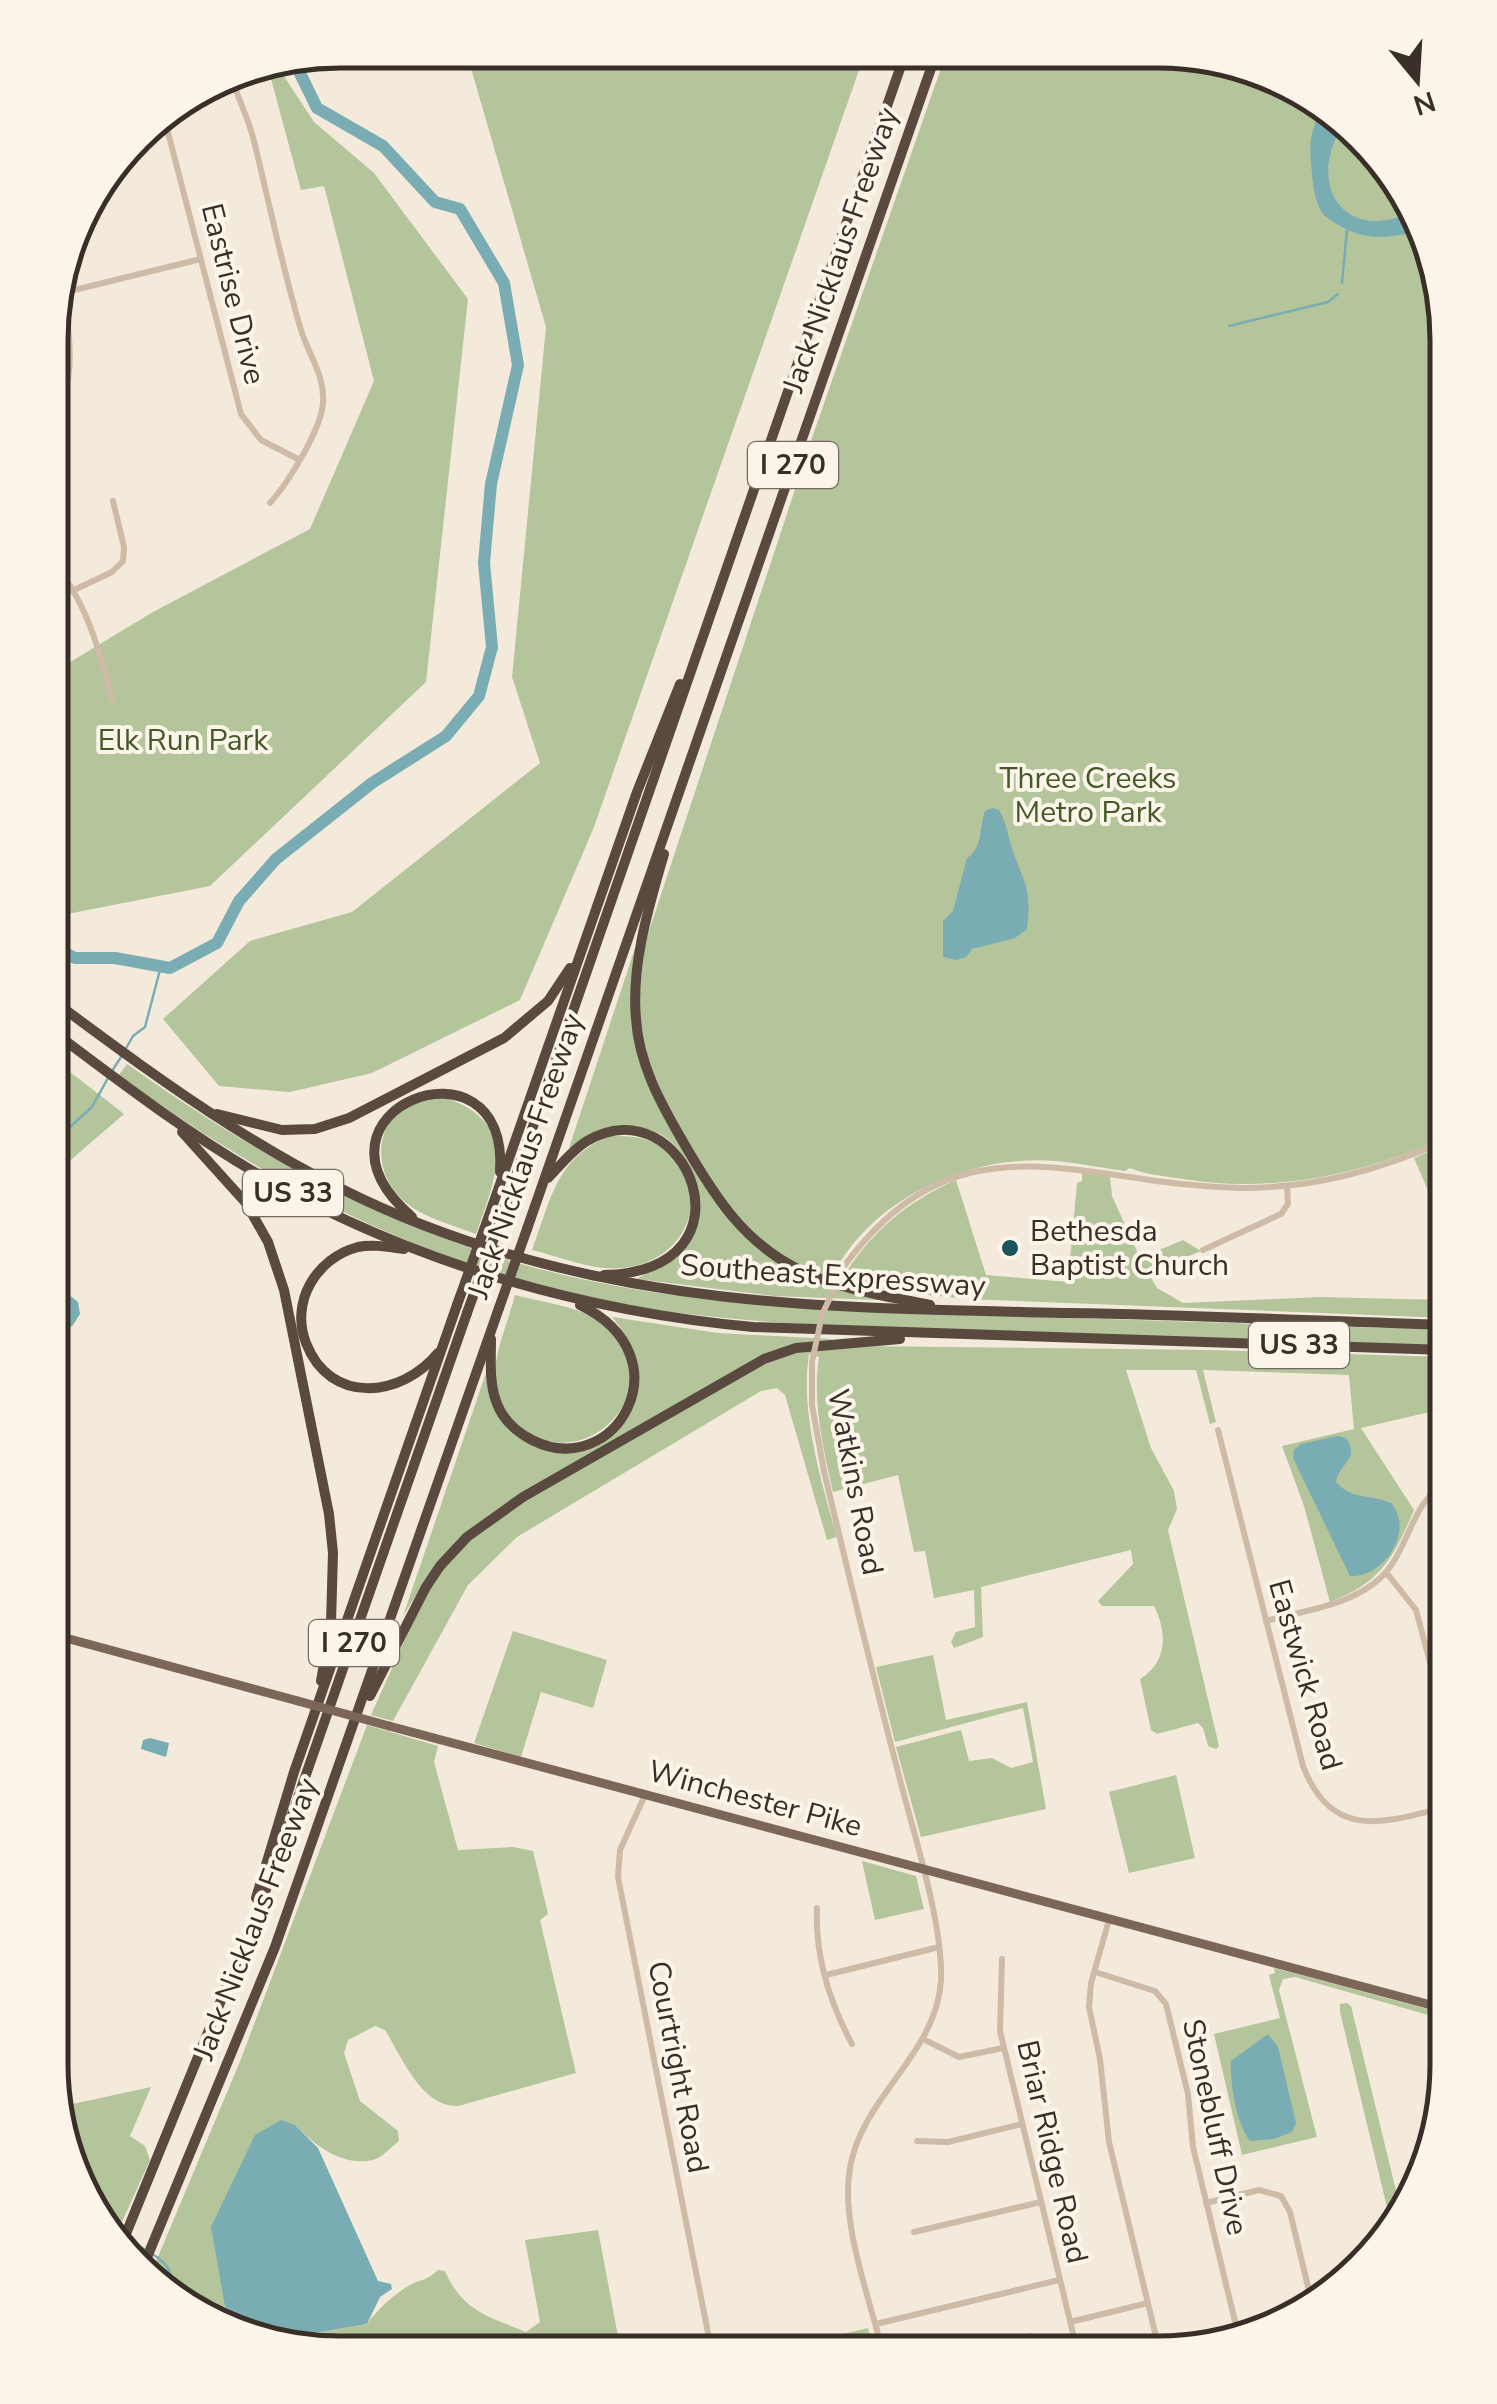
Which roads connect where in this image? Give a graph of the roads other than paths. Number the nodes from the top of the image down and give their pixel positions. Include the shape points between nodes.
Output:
1 (900, 67) edge
2 (931, 67) edge
3 (236, 88) edge
4 (167, 130) edge
5 (200, 259) junction
6 (72, 290) edge
7 (68, 323) edge
8 (67, 385) edge
9 (298, 459) junction
10 (113, 501) dead end
11 (270, 503) dead end
12 (67, 584) edge
13 (72, 591) junction
14 (712, 609) junction
15 (112, 700) dead end
16 (692, 753) junction
17 (594, 912) junction
18 (67, 1010) edge
19 (67, 1042) edge
20 (191, 1102) junction
21 (172, 1120) junction
22 (1430, 1147) edge
23 (544, 1182) junction
24 (1286, 1186) junction
25 (497, 1194) junction
26 (497, 1212) junction
27 (420, 1224) junction
28 (1203, 1250) dead end
29 (421, 1252) junction
30 (584, 1275) junction
31 (542, 1291) junction
32 (955, 1310) junction
33 (1429, 1324) edge
34 (490, 1332) junction
35 (988, 1335) junction
36 (441, 1348) junction
37 (1429, 1349) edge
38 (1218, 1430) dead end
39 (1429, 1497) edge
40 (1386, 1572) junction
41 (1266, 1620) junction
42 (67, 1639) edge
43 (1429, 1659) edge
44 (317, 1706) junction
45 (361, 1709) junction
46 (645, 1794) junction
47 (1429, 1811) edge
48 (922, 1870) junction
49 (816, 1908) dead end
50 (1109, 1920) junction
51 (939, 1947) junction
52 (1002, 1958) dead end
53 (235, 1971) junction
54 (1094, 1972) junction
55 (826, 1975) junction
56 (1429, 2004) edge
57 (923, 2039) junction
58 (852, 2044) dead end
59 (1004, 2048) junction
60 (1022, 2124) junction
61 (917, 2141) dead end
62 (1040, 2202) junction
63 (1206, 2203) junction
64 (914, 2232) dead end
65 (126, 2233) edge
66 (147, 2257) edge
67 (1059, 2280) junction
68 (1309, 2289) edge
69 (1148, 2303) junction
70 (1070, 2322) junction
71 (876, 2324) junction
72 (1236, 2324) edge
73 (709, 2336) edge
74 (879, 2336) edge
75 (1074, 2336) edge
76 (1156, 2336) edge

1 - 14 highway, Jack Nicklaus Freeway / I 270
2 - 16 highway, Jack Nicklaus Freeway / I 270
3 - 9 street via 302,334 322,384 322,413
4 - 5 street, Eastrise Drive
5 - 6 street
5 - 9 street, Eastrise Drive via 241,414 262,440
7 - 8 street
9 - 11 street
10 - 13 street via 123,561
12 - 13 street
13 - 15 street
14 - 17 highway
14 - 26 highway, Jack Nicklaus Freeway / I 270
16 - 23 highway, Jack Nicklaus Freeway / I 270
16 - 32 highway via 636,972 638,1038 657,1094 722,1206 769,1252 842,1286
17 - 20 highway via 569,968 535,1014 488,1048 366,1110 328,1126 282,1130
17 - 25 highway
18 - 20 highway, Southeast Expressway / US 33
19 - 21 highway, Southeast Expressway / US 33
20 - 27 highway, Southeast Expressway / US 33 via 298,1168
21 - 29 highway, Southeast Expressway / US 33 via 264,1178
21 - 44 highway via 246,1203 284,1290 333,1554 331,1623
22 - 24 street, Watkins Road via 1359,1174
23 - 30 highway via 586,1142 627,1131 666,1145 690,1175 694,1218 686,1240 668,1259 634,1274
23 - 34 highway, Jack Nicklaus Freeway / I 270, bridge
24 - 28 street via 1282,1214
24 - 48 street, Watkins Road, bridge via 1203,1186 1046,1165 986,1168 905,1203 845,1265 822,1315 812,1405
25 - 26 highway
25 - 27 highway via 501,1155 486,1114 451,1094 414,1098 383,1124 376,1166 388,1194
26 - 36 highway, bridge
26 - 53 highway, Jack Nicklaus Freeway / I 270, bridge via 468,1313
27 - 30 highway, Southeast Expressway / US 33
29 - 31 highway, Southeast Expressway / US 33
29 - 36 highway via 368,1246 338,1254 310,1282 302,1331 327,1372 360,1388 406,1381
30 - 32 highway, Southeast Expressway / US 33 via 695,1296
31 - 34 highway via 604,1318 627,1344 634,1390 611,1430 565,1448 515,1430 492,1389
31 - 35 highway, Southeast Expressway / US 33 via 715,1323
32 - 33 highway, Southeast Expressway / US 33
34 - 45 highway, Jack Nicklaus Freeway / I 270
35 - 37 highway, Southeast Expressway / US 33
35 - 45 highway via 796,1348 728,1377 523,1496 466,1536 440,1566
36 - 44 highway
38 - 41 street, Eastwick Road
39 - 40 street
40 - 41 street via 1334,1603
40 - 43 street via 1416,1610
41 - 47 street, Eastwick Road via 1303,1766 1329,1808 1378,1824
42 - 46 main road, Winchester Pike, bridge
44 - 53 highway
45 - 66 highway, Jack Nicklaus Freeway / I 270 via 275,1948
46 - 48 main road, Winchester Pike
46 - 73 street, Courtright Road via 620,1850 618,1877
48 - 50 main road, Winchester Pike
48 - 51 street, Watkins Road
49 - 55 street
50 - 54 street
50 - 56 main road, Winchester Pike
51 - 55 street
51 - 57 street, Watkins Road via 939,1994
52 - 59 street, Briar Ridge Road
53 - 65 highway, Jack Nicklaus Freeway / I 270
54 - 63 street, Stonebluff Drive via 1143,1986 1164,2001
54 - 69 street via 1089,2008 1104,2115
55 - 58 street
57 - 59 street via 959,2058
57 - 71 street, Watkins Road via 867,2121 850,2168 850,2213
59 - 60 street, Briar Ridge Road
60 - 61 street via 948,2142
60 - 62 street, Briar Ridge Road
62 - 64 street
62 - 67 street, Briar Ridge Road
63 - 68 street via 1259,2190 1282,2196
63 - 72 street, Stonebluff Drive
67 - 70 street, Briar Ridge Road
67 - 71 street
69 - 70 street
69 - 76 street
70 - 75 street, Briar Ridge Road
71 - 74 street, Watkins Road

